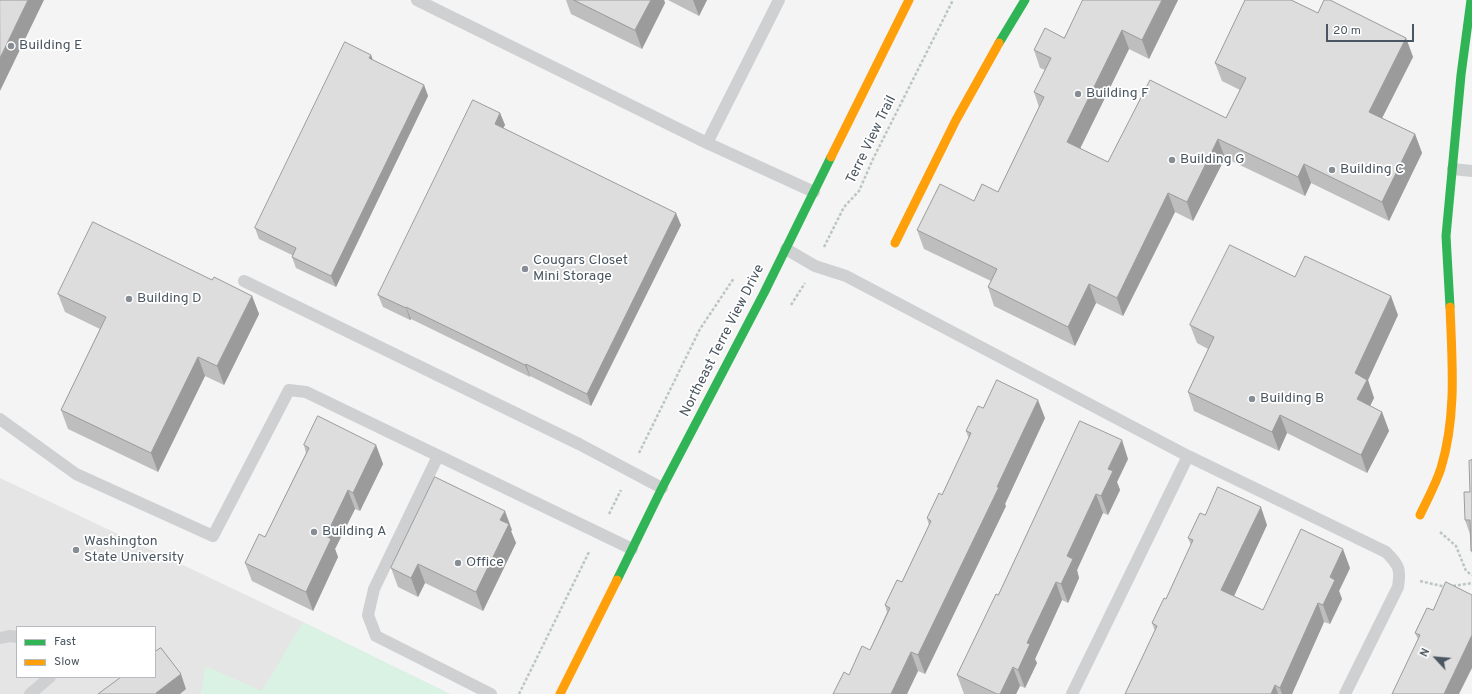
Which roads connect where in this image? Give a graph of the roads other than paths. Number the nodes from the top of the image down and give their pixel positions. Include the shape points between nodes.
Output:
1 (416, 0) edge
2 (778, 0) edge
3 (909, 0) edge
4 (1025, 0) edge
5 (1471, 0) edge
6 (707, 143) junction
7 (1453, 169) junction
8 (1472, 171) edge
9 (814, 192) junction
10 (895, 243) dead end
11 (786, 249) junction
12 (244, 281) dead end
13 (0, 419) edge
14 (438, 456) junction
15 (1188, 456) junction
16 (662, 488) junction
17 (1420, 514) road end
18 (632, 549) junction
19 (16, 637) edge
20 (0, 638) edge
21 (49, 678) edge
22 (30, 694) edge
23 (491, 694) edge
24 (560, 694) edge
25 (1072, 694) edge
26 (1345, 694) edge

1 - 6 lane
2 - 6 lane
3 - 9 street, Northeast Terre View Drive
4 - 10 street via 966,101
5 - 7 street
6 - 9 lane
7 - 8 lane
7 - 17 street via 1446,236 1453,375 1451,420 1441,468
9 - 11 street, Northeast Terre View Drive
11 - 15 lane via 815,266 853,279
11 - 16 street, Northeast Terre View Drive
12 - 16 lane via 579,444
13 - 14 lane via 76,474 213,536 289,390 306,392
14 - 18 lane
14 - 23 lane via 374,589 368,615 376,636
15 - 25 lane
15 - 26 lane via 1386,552 1397,562 1400,576 1398,587
16 - 18 street, Northeast Terre View Drive
18 - 24 street, Northeast Terre View Drive
19 - 20 lane
21 - 22 lane

